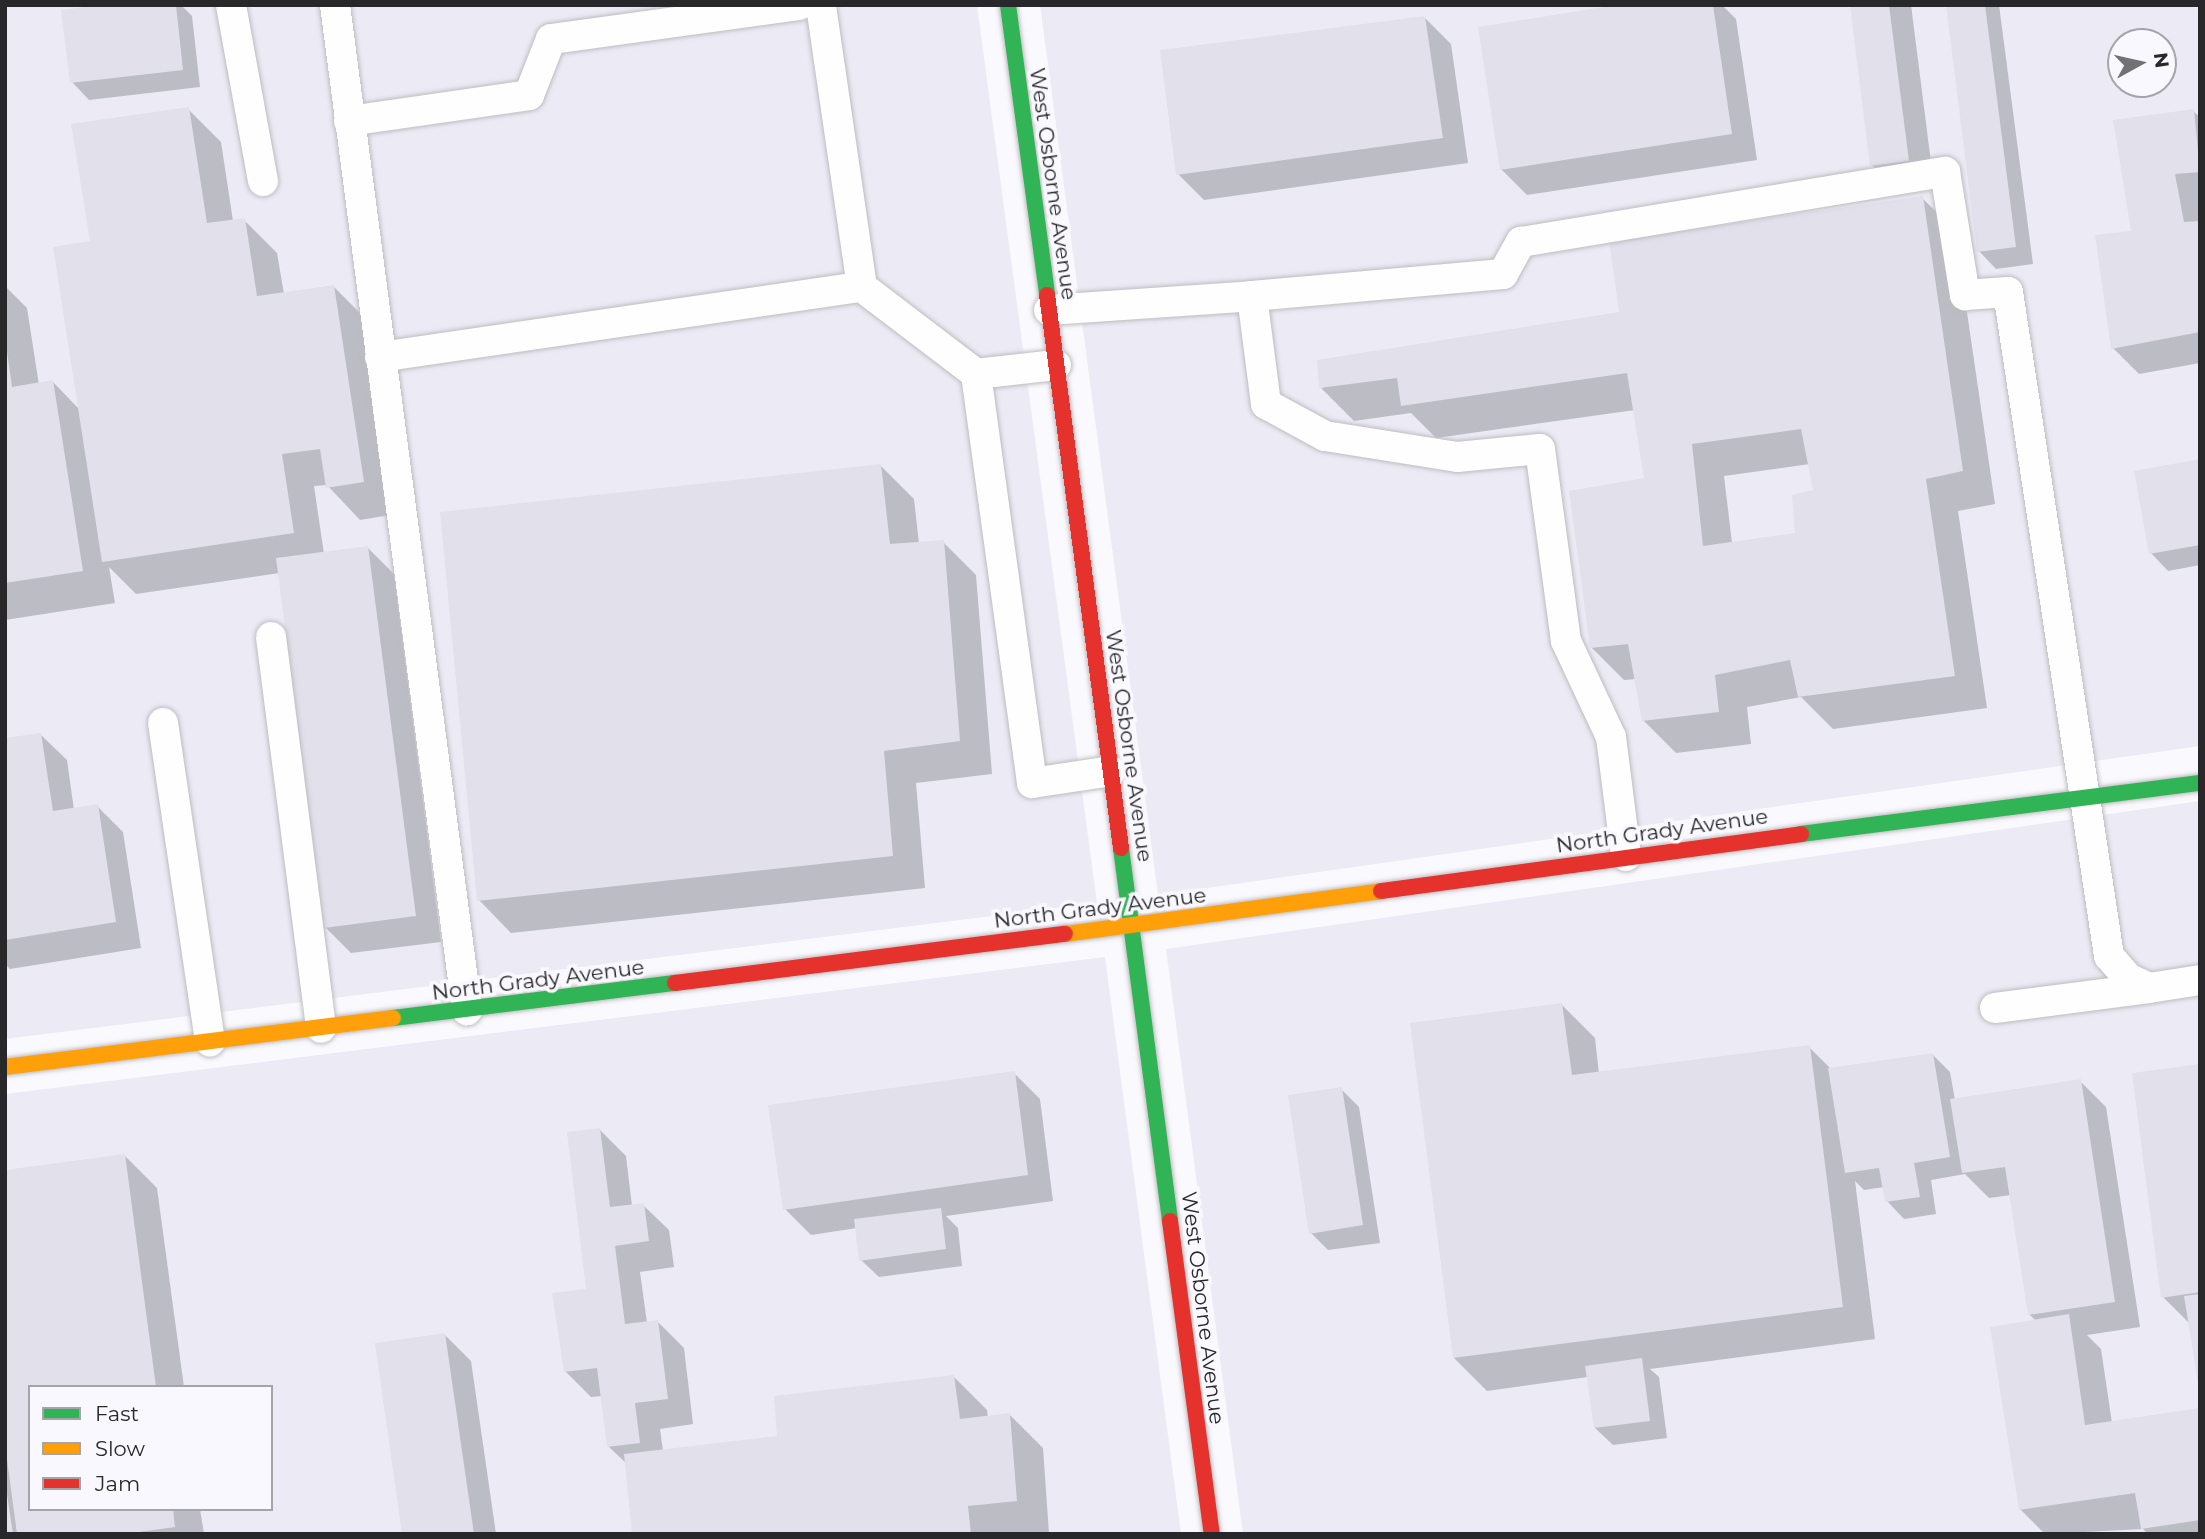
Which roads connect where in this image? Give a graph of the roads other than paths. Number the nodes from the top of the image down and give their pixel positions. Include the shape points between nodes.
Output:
1 (231, 5) edge
2 (335, 5) edge
3 (800, 5) edge
4 (821, 5) edge
5 (1008, 5) edge
6 (349, 121) junction
7 (263, 181) dead end
8 (862, 286) junction
9 (1252, 296) junction
10 (1049, 310) junction
11 (380, 357) junction
12 (1056, 365) junction
13 (976, 374) junction
14 (271, 637) dead end
15 (163, 723) dead end
16 (1111, 771) junction
17 (2200, 783) edge
18 (2085, 798) junction
19 (1626, 856) junction
20 (1132, 926) junction
21 (2200, 980) edge
22 (2149, 988) junction
23 (1995, 1008) dead end
24 (467, 1010) junction
25 (321, 1028) junction
26 (210, 1042) junction
27 (5, 1067) edge
28 (1212, 1534) edge

1 - 7 lane
2 - 6 lane
3 - 6 lane via 551,40 529,95
4 - 8 lane
5 - 10 street, West Osborne Avenue
6 - 11 lane
8 - 11 lane
8 - 13 lane
9 - 10 lane
9 - 18 lane via 1503,274 1521,242 1945,172 1965,295 2008,292
9 - 19 lane via 1266,404 1325,436 1457,457 1541,449 1566,641 1611,737
10 - 12 street, West Osborne Avenue
11 - 24 lane
12 - 13 lane
12 - 16 street, West Osborne Avenue
13 - 16 lane via 1032,783
14 - 25 lane
15 - 26 lane
16 - 20 street, West Osborne Avenue
17 - 18 street, North Grady Avenue
18 - 19 street, North Grady Avenue
18 - 22 lane via 2109,956 2128,978
19 - 20 street, North Grady Avenue
20 - 24 street, North Grady Avenue
20 - 28 street, West Osborne Avenue
21 - 22 lane
22 - 23 lane
24 - 25 street, North Grady Avenue
25 - 26 street, North Grady Avenue
26 - 27 street, North Grady Avenue

